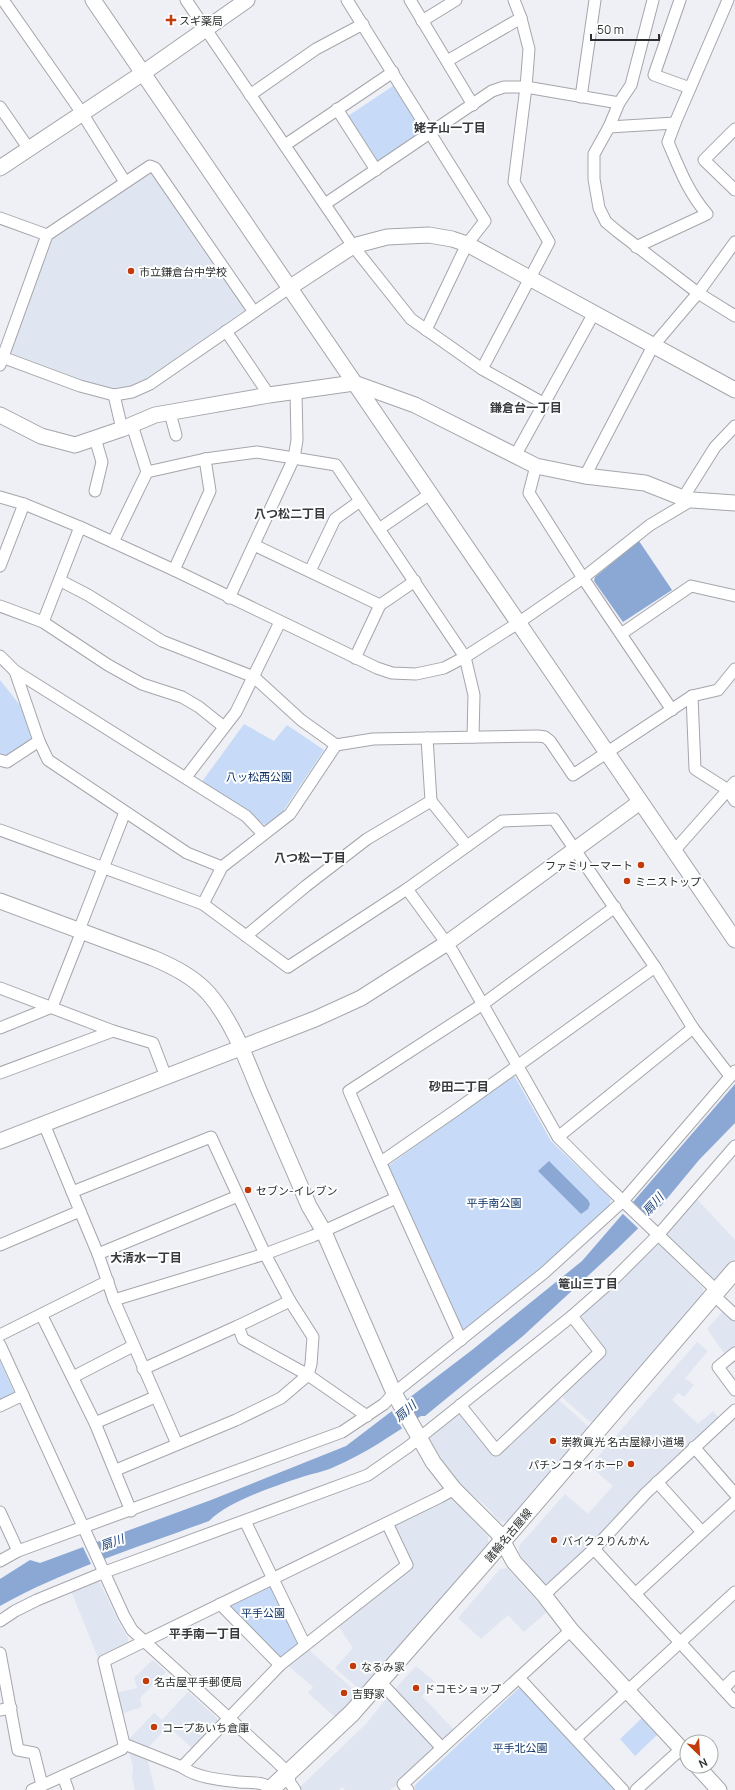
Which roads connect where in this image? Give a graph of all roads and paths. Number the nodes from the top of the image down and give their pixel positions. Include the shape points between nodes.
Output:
1 (3, 0) edge
2 (93, 0) edge
3 (186, 0) edge
4 (247, 0) edge
5 (347, 0) edge
6 (410, 0) edge
7 (456, 0) edge
8 (514, 0) edge
9 (595, 0) edge
10 (653, 0) edge
11 (680, 0) edge
12 (728, 0) edge
13 (521, 18) junction
14 (422, 20) junction
15 (363, 24) junction
16 (206, 29) junction
17 (447, 62) junction
18 (393, 72) junction
19 (143, 73) junction
20 (526, 87) junction
21 (690, 88) junction
22 (250, 94) junction
23 (581, 97) junction
24 (619, 103) junction
25 (473, 105) junction
26 (0, 107) edge
27 (337, 109) junction
28 (82, 113) junction
29 (675, 123) junction
30 (609, 128) junction
31 (735, 129) edge
32 (431, 133) junction
33 (284, 145) junction
34 (29, 149) junction
35 (0, 168) edge
36 (376, 170) junction
37 (125, 182) junction
38 (735, 190) edge
39 (325, 204) junction
40 (0, 218) edge
41 (48, 234) junction
42 (735, 242) edge
43 (467, 244) junction
44 (353, 246) junction
45 (636, 247) junction
46 (529, 279) junction
47 (289, 288) junction
48 (698, 293) junction
49 (254, 312) junction
50 (594, 313) junction
51 (735, 316) edge
52 (426, 330) junction
53 (226, 331) junction
54 (654, 346) junction
55 (1, 361) edge
56 (482, 369) junction
57 (354, 383) junction
58 (735, 390) edge
59 (296, 392) junction
60 (114, 395) junction
61 (269, 395) junction
62 (543, 403) junction
63 (170, 413) junction
64 (0, 415) edge
65 (127, 427) junction
66 (734, 429) edge
67 (176, 435) dead end
68 (95, 438) junction
69 (515, 456) junction
70 (294, 458) junction
71 (205, 460) junction
72 (536, 466) junction
73 (147, 472) junction
74 (585, 476) junction
75 (94, 491) dead end
76 (430, 494) junction
77 (0, 497) edge
78 (687, 499) junction
79 (360, 501) junction
80 (735, 503) edge
81 (24, 504) junction
82 (80, 526) junction
83 (379, 529) junction
84 (113, 542) junction
85 (254, 545) junction
86 (0, 564) edge
87 (174, 570) junction
88 (310, 572) junction
89 (583, 578) junction
90 (60, 581) junction
91 (414, 581) junction
92 (735, 596) edge
93 (229, 598) junction
94 (380, 605) junction
95 (0, 606) edge
96 (44, 622) junction
97 (280, 622) junction
98 (518, 623) junction
99 (621, 634) junction
100 (0, 656) edge
101 (465, 657) junction
102 (355, 658) junction
103 (735, 668) edge
104 (15, 671) junction
105 (254, 677) junction
106 (692, 696) junction
107 (672, 710) junction
108 (224, 727) junction
109 (473, 737) junction
110 (427, 738) junction
111 (39, 741) junction
112 (336, 745) junction
113 (607, 753) junction
114 (0, 760) edge
115 (186, 777) junction
116 (731, 786) edge
117 (431, 801) junction
118 (735, 801) edge
119 (640, 802) junction
120 (125, 812) junction
121 (0, 830) edge
122 (263, 834) junction
123 (467, 846) junction
124 (575, 850) junction
125 (674, 851) junction
126 (222, 867) junction
127 (104, 868) junction
128 (407, 889) junction
129 (0, 901) edge
130 (203, 904) junction
131 (615, 907) junction
132 (80, 930) junction
133 (246, 936) junction
134 (735, 940) edge
135 (447, 943) junction
136 (655, 967) junction
137 (0, 988) edge
138 (483, 1004) junction
139 (52, 1007) junction
140 (0, 1028) edge
141 (693, 1028) junction
142 (113, 1031) junction
143 (241, 1048) junction
144 (517, 1066) junction
145 (0, 1073) edge
146 (732, 1073) edge
147 (166, 1077) junction
148 (44, 1124) junction
149 (558, 1137) junction
150 (0, 1141) edge
151 (735, 1146) edge
152 (381, 1162) junction
153 (72, 1192) junction
154 (238, 1196) junction
155 (396, 1198) junction
156 (626, 1204) junction
157 (80, 1211) junction
158 (323, 1230) junction
159 (655, 1230) junction
160 (0, 1245) edge
161 (98, 1254) junction
162 (265, 1254) junction
163 (735, 1270) edge
164 (108, 1281) junction
165 (735, 1284) edge
166 (719, 1296) junction
167 (114, 1300) junction
168 (290, 1301) junction
169 (735, 1315) edge
170 (42, 1316) junction
171 (572, 1316) junction
172 (238, 1326) junction
173 (0, 1336) edge
174 (461, 1340) junction
175 (0, 1345) edge
176 (133, 1346) junction
177 (735, 1353) edge
178 (143, 1369) junction
179 (308, 1375) junction
180 (73, 1377) junction
181 (735, 1390) edge
182 (23, 1395) junction
183 (155, 1397) junction
184 (397, 1399) junction
185 (460, 1405) junction
186 (0, 1406) edge
187 (735, 1410) edge
188 (367, 1416) junction
189 (95, 1423) junction
190 (416, 1434) junction
191 (177, 1444) junction
192 (694, 1447) junction
193 (116, 1470) junction
194 (657, 1482) junction
195 (454, 1489) junction
196 (735, 1501) edge
197 (131, 1511) junction
198 (0, 1512) edge
199 (245, 1521) junction
200 (387, 1523) junction
201 (84, 1530) junction
202 (702, 1532) junction
203 (504, 1544) junction
204 (594, 1549) junction
205 (18, 1551) junction
206 (0, 1561) edge
207 (103, 1568) junction
208 (273, 1578) junction
209 (735, 1592) edge
210 (635, 1594) junction
211 (544, 1595) junction
212 (220, 1604) junction
213 (0, 1621) edge
214 (571, 1630) junction
215 (144, 1641) junction
216 (680, 1642) junction
217 (305, 1645) junction
218 (0, 1653) edge
219 (280, 1665) junction
220 (735, 1677) edge
221 (519, 1678) junction
222 (386, 1688) junction
223 (723, 1688) junction
224 (627, 1691) junction
225 (735, 1702) edge
226 (11, 1708) junction
227 (0, 1710) edge
228 (228, 1719) junction
229 (576, 1738) junction
230 (124, 1744) junction
231 (679, 1747) edge
232 (442, 1748) junction
233 (679, 1756) edge
234 (182, 1767) junction
235 (704, 1774) edge
236 (63, 1776) junction
237 (283, 1786) edge
238 (37, 1788) edge
239 (402, 1788) edge
240 (68, 1790) edge
241 (623, 1790) edge
242 (636, 1790) edge
243 (719, 1790) edge

1 - 28 street
2 - 19 street
3 - 16 street
4 - 16 street
5 - 15 street
6 - 14 street
7 - 14 street
8 - 13 street
9 - 23 street
10 - 24 street via 631,85
11 - 21 street via 654,75
12 - 21 street
13 - 17 street
13 - 20 street via 529,50
14 - 17 street
15 - 18 street
15 - 22 street via 316,49
16 - 19 street
16 - 22 street
17 - 25 street
18 - 27 street
18 - 32 street
19 - 28 street
19 - 47 street
20 - 23 street
20 - 25 street via 504,87 492,91
20 - 46 street via 514,182 549,242
21 - 29 street
22 - 33 street
23 - 24 street
24 - 30 street
25 - 32 street
26 - 34 street
27 - 33 street
27 - 36 street
28 - 34 street
28 - 37 street
29 - 30 street
29 - 45 street via 668,142 682,177 707,214
30 - 45 street via 594,154 594,179 599,208 606,222
31 - 38 street via 704,160
32 - 36 street
32 - 43 street via 485,221
33 - 39 street
34 - 35 street
36 - 39 street
37 - 41 street
37 - 49 street via 150,166 155,168
39 - 44 street
40 - 41 street
41 - 55 street
42 - 48 street
43 - 44 street via 429,235 410,235 387,237
43 - 46 street
43 - 52 street
44 - 47 street
44 - 52 street via 411,319
45 - 48 street
46 - 50 street
46 - 56 street
47 - 49 street
47 - 57 street
48 - 51 street
48 - 54 street
49 - 53 street
50 - 54 street
50 - 62 street
52 - 56 street
53 - 60 street via 150,384 132,392
53 - 61 street
54 - 58 street
54 - 74 street
55 - 60 street
56 - 62 street
57 - 59 street
57 - 69 street via 415,405
57 - 76 street
59 - 61 street
59 - 70 street via 297,440
60 - 65 street
61 - 63 street
62 - 69 street
63 - 65 street via 155,415
63 - 67 street
64 - 68 street via 41,436 75,445
65 - 68 street
65 - 73 street
66 - 78 street via 715,447
68 - 75 street via 102,462
69 - 72 street
70 - 71 street via 257,452
70 - 79 street via 336,465
70 - 85 street
71 - 73 street
71 - 87 street via 210,491
72 - 74 street
72 - 89 street via 529,493
73 - 84 street
74 - 78 street via 645,483
76 - 83 street
76 - 98 street
77 - 81 street
78 - 80 street
78 - 89 street
79 - 83 street
79 - 88 street via 335,519
81 - 82 street
81 - 86 street
82 - 84 street
82 - 90 street
83 - 91 street
84 - 87 street
85 - 88 street
85 - 93 street
87 - 93 street
88 - 94 street
89 - 98 street
89 - 99 street
90 - 96 street
90 - 105 street via 88,595 162,642
91 - 94 street
91 - 101 street
92 - 99 street via 690,586
93 - 97 street
94 - 102 street
95 - 96 street
96 - 108 street via 108,665 142,684 182,697
97 - 102 street
97 - 105 street
98 - 101 street
98 - 113 street
99 - 107 street
100 - 104 street
101 - 102 street via 429,673 406,675 377,668
101 - 109 street via 474,696
103 - 106 street via 718,690
104 - 111 street
104 - 115 street
105 - 108 street via 236,712
105 - 112 street via 301,720
106 - 107 street
106 - 116 street via 695,768
107 - 113 street
108 - 115 street
109 - 110 street
109 - 113 street via 545,737 573,775
110 - 112 street via 373,739
110 - 117 street
111 - 114 street via 7,762
111 - 120 street via 48,760
112 - 122 street via 290,814
113 - 119 street
115 - 122 street via 246,816
116 - 118 street
116 - 125 street
117 - 123 street
117 - 133 street via 367,840
119 - 124 street
119 - 125 street
120 - 126 street via 187,853
120 - 127 street
121 - 127 street
122 - 126 street
123 - 124 street via 502,821 554,819
123 - 128 street
124 - 131 street
124 - 135 street
125 - 134 street
126 - 130 street
127 - 130 street
127 - 132 street
128 - 133 street via 288,967
128 - 135 street
129 - 132 street
130 - 133 street
131 - 136 street
131 - 138 street
132 - 139 street
132 - 143 street via 153,958 194,980 222,1011
135 - 138 street
135 - 143 street via 361,998
136 - 141 street
136 - 144 street
137 - 139 street
138 - 144 street
138 - 152 street via 349,1091
139 - 140 street
139 - 142 street
141 - 146 street
141 - 149 street
142 - 145 street
142 - 147 street via 153,1043
143 - 147 street
143 - 158 street via 309,1206
144 - 149 street
144 - 152 street
146 - 156 street
147 - 148 street
148 - 150 street
148 - 153 street
149 - 156 street
151 - 159 street
152 - 155 street
153 - 154 street via 211,1137
153 - 157 street
154 - 161 street
154 - 162 street
155 - 158 street
155 - 174 street
156 - 159 street
156 - 174 street
157 - 160 street
157 - 161 street
158 - 162 street
158 - 184 street
159 - 166 street
159 - 171 street via 616,1278
161 - 164 street
162 - 167 street
162 - 168 street
163 - 166 main road, 諸輪名古屋線
164 - 167 street
164 - 170 street
165 - 166 main road, 諸輪名古屋線
166 - 169 street
166 - 203 main road, 諸輪名古屋線
167 - 176 street
168 - 172 street
168 - 179 street via 313,1337
170 - 173 street
170 - 180 street
171 - 185 street
171 - 185 street via 600,1352 496,1450
172 - 178 street
172 - 179 street via 243,1339
174 - 184 street
175 - 182 street
176 - 178 street
176 - 180 street
177 - 181 street via 718,1367
178 - 183 street
179 - 188 street
179 - 191 street via 281,1398
180 - 189 street
182 - 186 street
182 - 201 street
183 - 189 street
183 - 191 street
184 - 188 street via 384,1404
184 - 190 street
185 - 190 street
187 - 192 street
188 - 197 street via 342,1432
189 - 193 street
190 - 195 street
190 - 199 street via 368,1475
191 - 193 street
192 - 194 street
192 - 196 street
193 - 197 street
194 - 202 street
194 - 204 street
195 - 200 street
195 - 203 street via 498,1533
196 - 202 street
197 - 201 street
198 - 205 street
199 - 207 street
199 - 208 street
200 - 208 street
200 - 217 street via 408,1566
201 - 205 street
201 - 207 street
202 - 210 street
203 - 211 street via 514,1562
203 - 222 main road, 諸輪名古屋線
203 - 237 main road, 諸輪名古屋線
204 - 210 street
204 - 211 street
205 - 206 street
207 - 213 street
207 - 215 street via 124,1616 132,1630
208 - 212 street
208 - 217 street
209 - 216 street
210 - 216 street
211 - 214 street
212 - 215 street
212 - 219 street
214 - 221 street
214 - 224 street
215 - 228 street
215 - 230 street via 104,1661
216 - 223 street
216 - 224 street
217 - 219 street
218 - 226 street
219 - 228 street
220 - 223 street
221 - 229 street
221 - 232 street
222 - 232 street
222 - 237 main road, 諸輪名古屋線 via 347,1730
223 - 225 street
224 - 229 street
224 - 231 street
226 - 227 street
226 - 238 street via 18,1750 34,1753
228 - 234 street
228 - 237 street
229 - 241 street
230 - 234 street
230 - 236 street via 122,1749
232 - 239 street
233 - 242 street
234 - 237 street via 189,1772 208,1777
235 - 243 street
236 - 238 street
236 - 240 street

